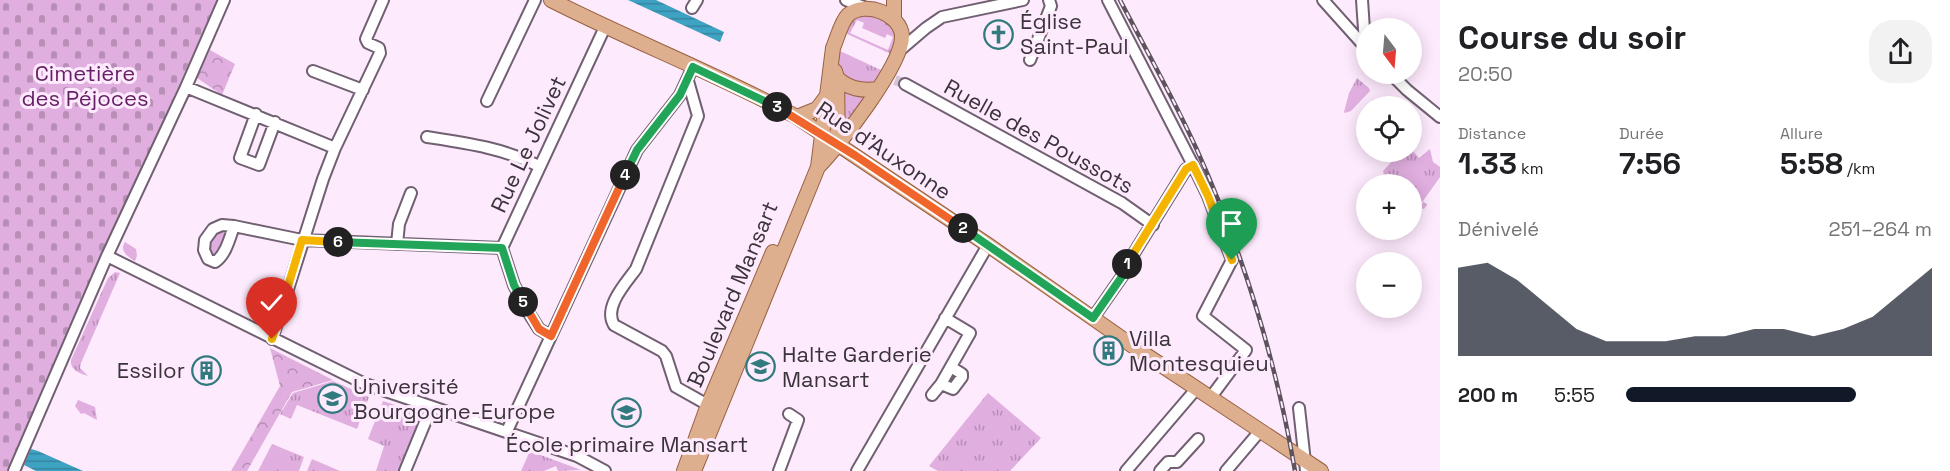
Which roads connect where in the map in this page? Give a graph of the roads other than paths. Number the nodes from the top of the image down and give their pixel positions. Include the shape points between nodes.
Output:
1 (224, 0) edge
2 (383, 0) edge
3 (536, 0) edge
4 (551, 0) edge
5 (838, 0) edge
6 (846, 0) edge
7 (894, 0) edge
8 (1023, 0) edge
9 (1049, 0) edge
10 (1108, 0) edge
11 (1323, 0) edge
12 (1362, 0) edge
13 (873, 6) edge
14 (848, 15) junction
15 (1364, 18) edge
16 (898, 22) junction
17 (605, 27) junction
18 (926, 27) junction
19 (1356, 35) edge
20 (899, 51) junction
21 (832, 56) junction
22 (1030, 60) dead end
23 (693, 67) junction
24 (313, 71) dead end
25 (837, 78) junction
26 (896, 80) junction
27 (688, 81) junction
28 (1401, 84) edge
29 (186, 87) junction
30 (878, 89) junction
31 (363, 90) junction
32 (826, 95) junction
33 (487, 101) dead end
34 (256, 114) junction
35 (797, 117) junction
36 (1440, 117) edge
37 (275, 122) junction
38 (823, 134) junction
39 (427, 137) dead end
40 (838, 144) junction
41 (335, 148) junction
42 (856, 156) junction
43 (821, 164) junction
44 (1193, 165) junction
45 (539, 166) junction
46 (411, 193) dead end
47 (1153, 225) junction
48 (234, 226) dead end
49 (302, 240) junction
50 (397, 244) junction
51 (988, 245) junction
52 (502, 248) junction
53 (107, 256) junction
54 (945, 318) junction
55 (1093, 318) junction
56 (551, 336) junction
57 (272, 339) junction
58 (1197, 388) junction
59 (932, 395) dead end
60 (1211, 398) junction
61 (708, 405) junction
62 (431, 408) junction
63 (1299, 408) dead end
64 (789, 414) dead end
65 (507, 431) junction
66 (1260, 431) junction
67 (1198, 439) dead end
68 (1306, 465) edge
69 (14, 471) edge
70 (405, 471) edge
71 (605, 471) edge
72 (684, 471) edge
73 (694, 471) edge
74 (779, 471) edge
75 (857, 471) edge
76 (1126, 471) edge
77 (1160, 471) edge
78 (1226, 471) edge
79 (1322, 471) edge

1 - 29 street
2 - 31 street via 366,39 380,53
3 - 33 street
4 - 17 main road, Rue d'Auxonne
5 - 14 street
6 - 13 street
7 - 16 main road
8 - 18 street via 942,17
9 - 22 street via 1051,6
10 - 44 street
11 - 19 street
12 - 15 street
13 - 14 main road
13 - 16 main road
14 - 21 main road
16 - 18 street via 910,30
16 - 20 main road via 902,40
17 - 23 main road, Rue d'Auxonne
17 - 45 street, Rue Le Jolivet
18 - 20 street
20 - 26 main road
21 - 25 main road
21 - 32 main road
23 - 27 street
23 - 35 main road, Rue d'Auxonne
24 - 31 street
25 - 30 main road via 852,88
25 - 40 main road
26 - 30 main road
26 - 47 street, Ruelle des Poussots via 1122,203
27 - 56 street via 637,150
27 - 61 street via 698,116 636,269 621,287 610,313 614,325 662,351 676,387
28 - 36 street
29 - 34 street
29 - 53 street
30 - 40 main road
31 - 41 street
32 - 35 main road via 817,109
32 - 38 main road
34 - 37 street
34 - 37 street via 240,158 259,165
35 - 38 main road, Rue d'Auxonne
37 - 41 street
38 - 40 main road, Rue d'Auxonne
38 - 43 main road
38 - 61 main road, Boulevard Mansart
39 - 45 street via 493,148
40 - 42 main road, Rue d'Auxonne
40 - 43 main road
41 - 49 street
42 - 43 main road
42 - 51 main road, Rue d'Auxonne
43 - 73 main road, Boulevard Mansart
44 - 47 street via 1186,169
44 - 60 street via 1232,260 1203,316 1246,350
45 - 52 street, Rue Le Jolivet
46 - 50 street via 399,224
47 - 55 street
48 - 49 street
49 - 50 street
49 - 57 street
50 - 52 street
51 - 54 street
51 - 55 main road, Rue d'Auxonne
52 - 56 street, Rue Le Jolivet via 525,307 539,329
53 - 57 street
53 - 69 street
54 - 59 street via 970,333 951,367 962,377 953,389 941,384
54 - 75 street
55 - 58 main road, Rue d'Auxonne
56 - 65 street
57 - 62 street via 365,384
58 - 60 main road, Rue d'Auxonne
58 - 76 street
60 - 66 main road, Rue d'Auxonne
61 - 72 main road, Boulevard Mansart
62 - 65 street
62 - 70 street
63 - 68 street
64 - 74 street via 798,420
65 - 71 street via 577,456
66 - 68 main road, Rue d'Auxonne
66 - 78 street
67 - 77 street via 1177,462 1168,462
68 - 79 main road, Rue d'Auxonne

